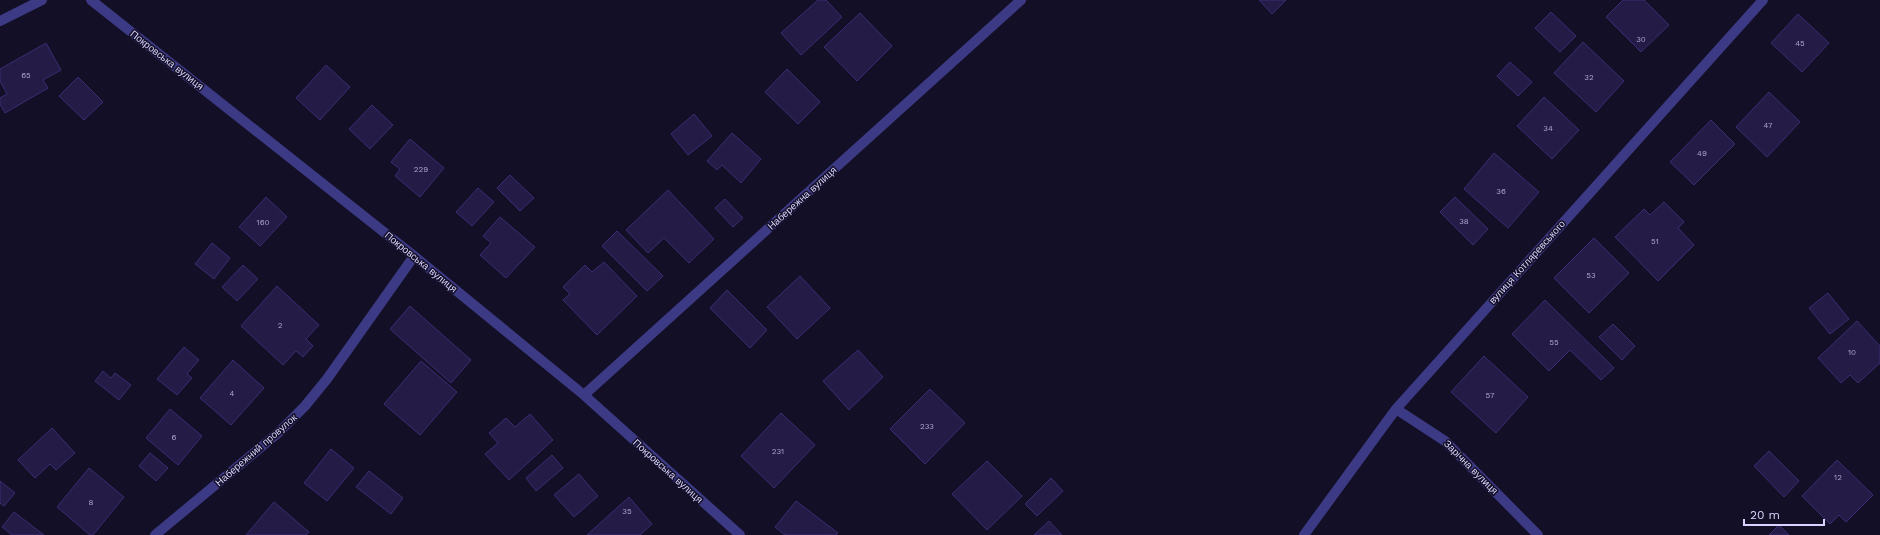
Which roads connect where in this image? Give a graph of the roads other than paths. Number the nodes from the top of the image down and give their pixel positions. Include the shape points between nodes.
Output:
1 (42, 0) edge
2 (91, 0) edge
3 (1021, 0) edge
4 (1763, 0) edge
5 (0, 21) edge
6 (414, 256) junction
7 (584, 395) junction
8 (1396, 409) junction
9 (155, 535) edge
10 (740, 535) edge
11 (1304, 535) edge
12 (1538, 535) edge

1 - 5 street
2 - 6 street, Покровська вулиця
3 - 7 street, Набережна вулиця
4 - 8 street, вулиця Котляревського
6 - 7 street, Покровська вулиця
6 - 9 street, Набережний провулок via 305,406 278,433
7 - 10 street, Покровська вулиця
8 - 11 street, вулиця Котляревського
8 - 12 street, Зарічна вулиця via 1445,441

